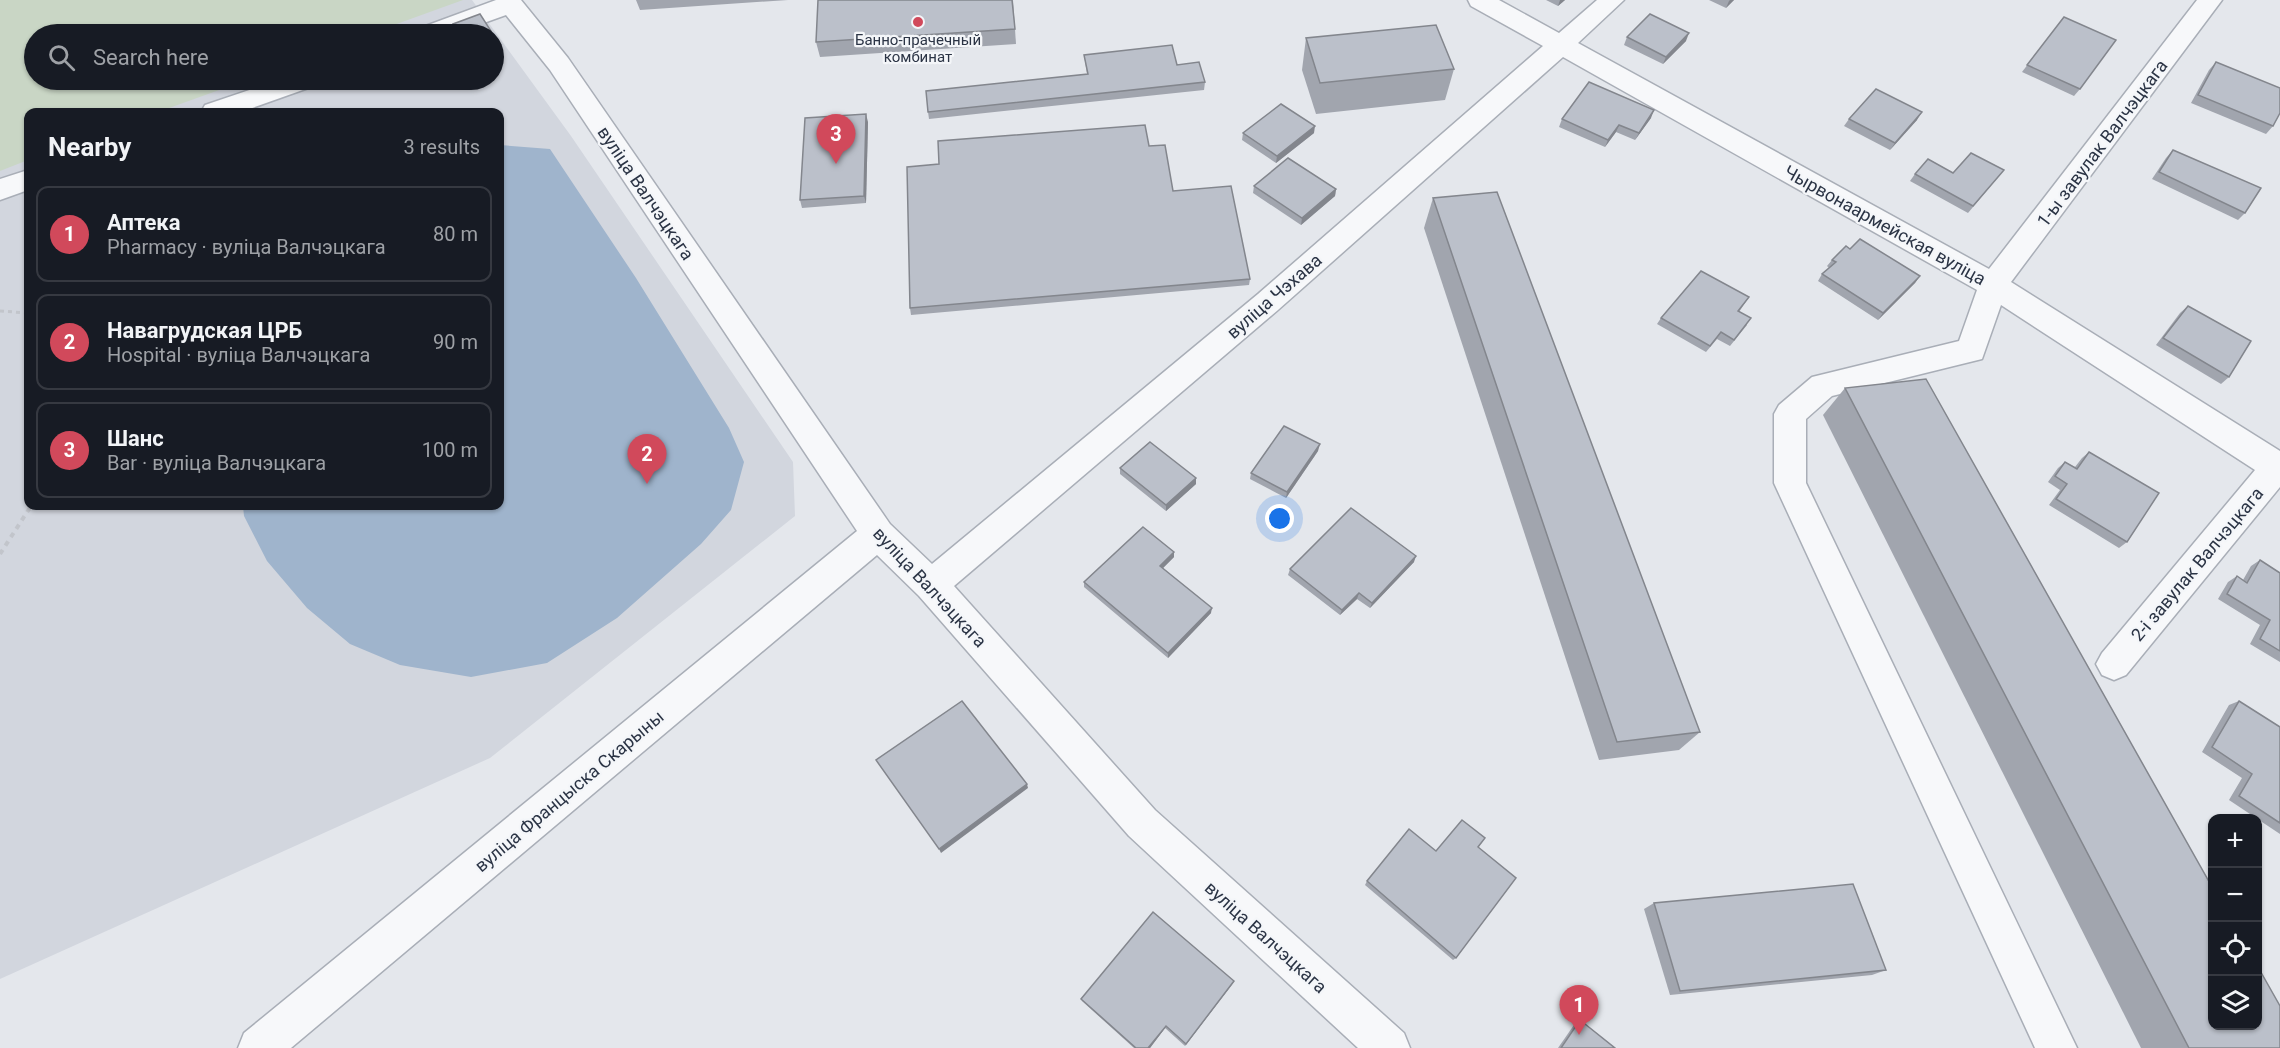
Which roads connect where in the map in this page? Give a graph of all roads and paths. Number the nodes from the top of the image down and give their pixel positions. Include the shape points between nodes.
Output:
1 (1480, 0) edge
2 (1612, 0) edge
3 (2210, 0) edge
4 (510, 2) edge
5 (454, 24) edge
6 (1562, 46) junction
7 (277, 90) edge
8 (225, 108) edge
9 (24, 181) edge
10 (0, 190) edge
11 (1993, 285) junction
12 (0, 311) edge
13 (24, 313) edge
14 (2279, 467) edge
15 (28, 510) edge
16 (878, 534) junction
17 (0, 554) edge
18 (931, 585) junction
19 (2114, 664) dead end
20 (259, 1048) edge
21 (1389, 1048) edge
22 (2056, 1048) edge

1 - 6 street, Чырвонаармейская вуліца
2 - 6 street, вуліца Чэхава
3 - 11 street, 1-ы завулак Валчэцкага
4 - 5 street
4 - 16 street, вуліца Валчэцкага via 559,64
6 - 11 street, Чырвонаармейская вуліца
6 - 18 street, вуліца Чэхава via 1268,302
7 - 8 street
9 - 10 street
11 - 14 street, Чырвонаармейская вуліца
11 - 22 street, 1-ы завулак Валчэцкага via 1971,350 1823,386 1790,414 1790,483
12 - 13 path
14 - 19 street, 2-і завулак Валчэцкага
15 - 17 path
16 - 18 street, вуліца Валчэцкага
16 - 20 street, вуліца Францыска Скарыны
18 - 21 street, вуліца Валчэцкага via 1142,823

